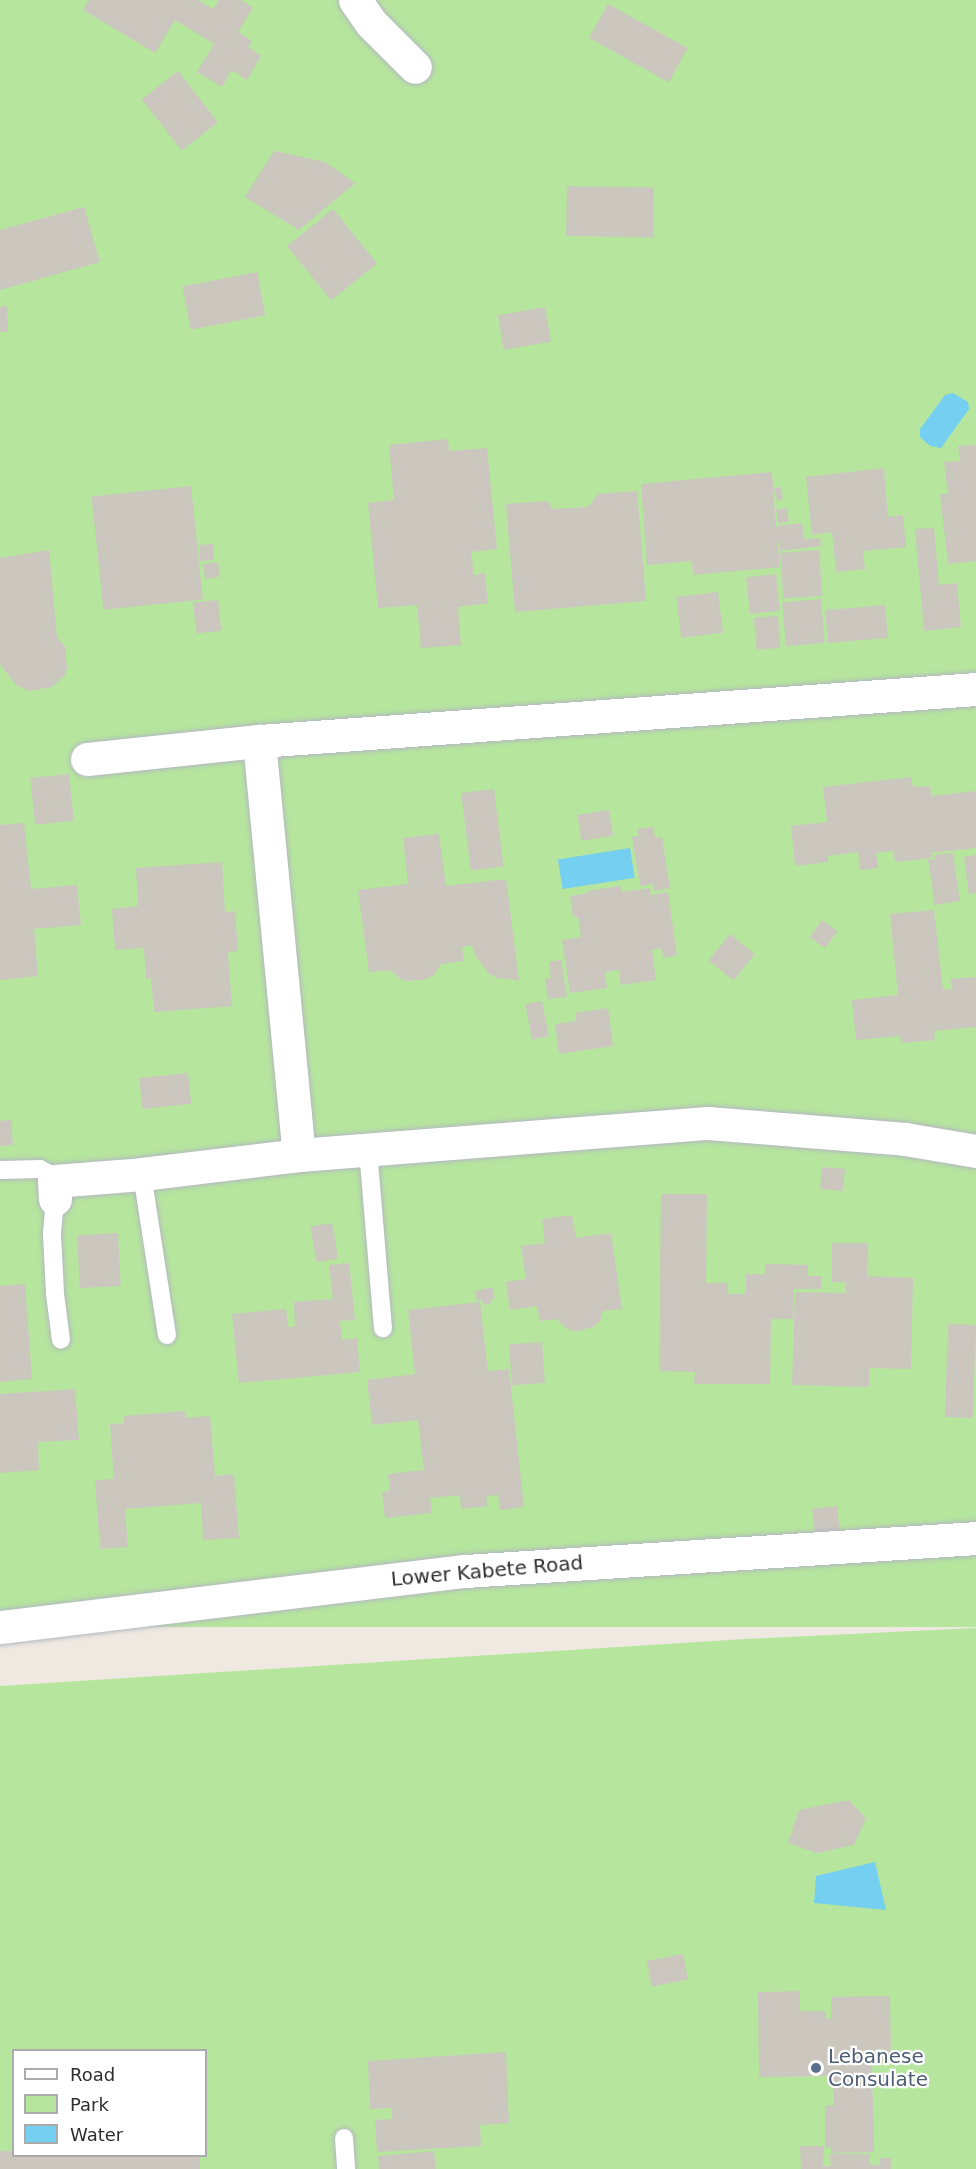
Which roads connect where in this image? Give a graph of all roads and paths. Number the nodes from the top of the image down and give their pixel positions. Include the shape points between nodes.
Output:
1 (363, 11) edge
2 (415, 67) dead end
3 (976, 689) edge
4 (259, 741) junction
5 (87, 759) dead end
6 (368, 1150) junction
7 (976, 1151) edge
8 (299, 1155) junction
9 (0, 1170) edge
10 (142, 1174) junction
11 (54, 1190) junction
12 (383, 1328) dead end
13 (167, 1335) dead end
14 (61, 1340) dead end
15 (976, 1538) edge
16 (0, 1627) edge
17 (344, 2138) dead end
18 (346, 2169) edge

1 - 2 street
3 - 4 street
4 - 5 street
4 - 8 street
6 - 7 street via 708,1123 905,1139
6 - 8 street
6 - 12 lane
8 - 10 street
9 - 11 lane via 40,1169 49,1173
10 - 11 street
10 - 13 lane
11 - 14 lane via 52,1234
15 - 16 street, Lower Kabete Road via 465,1571
17 - 18 lane

